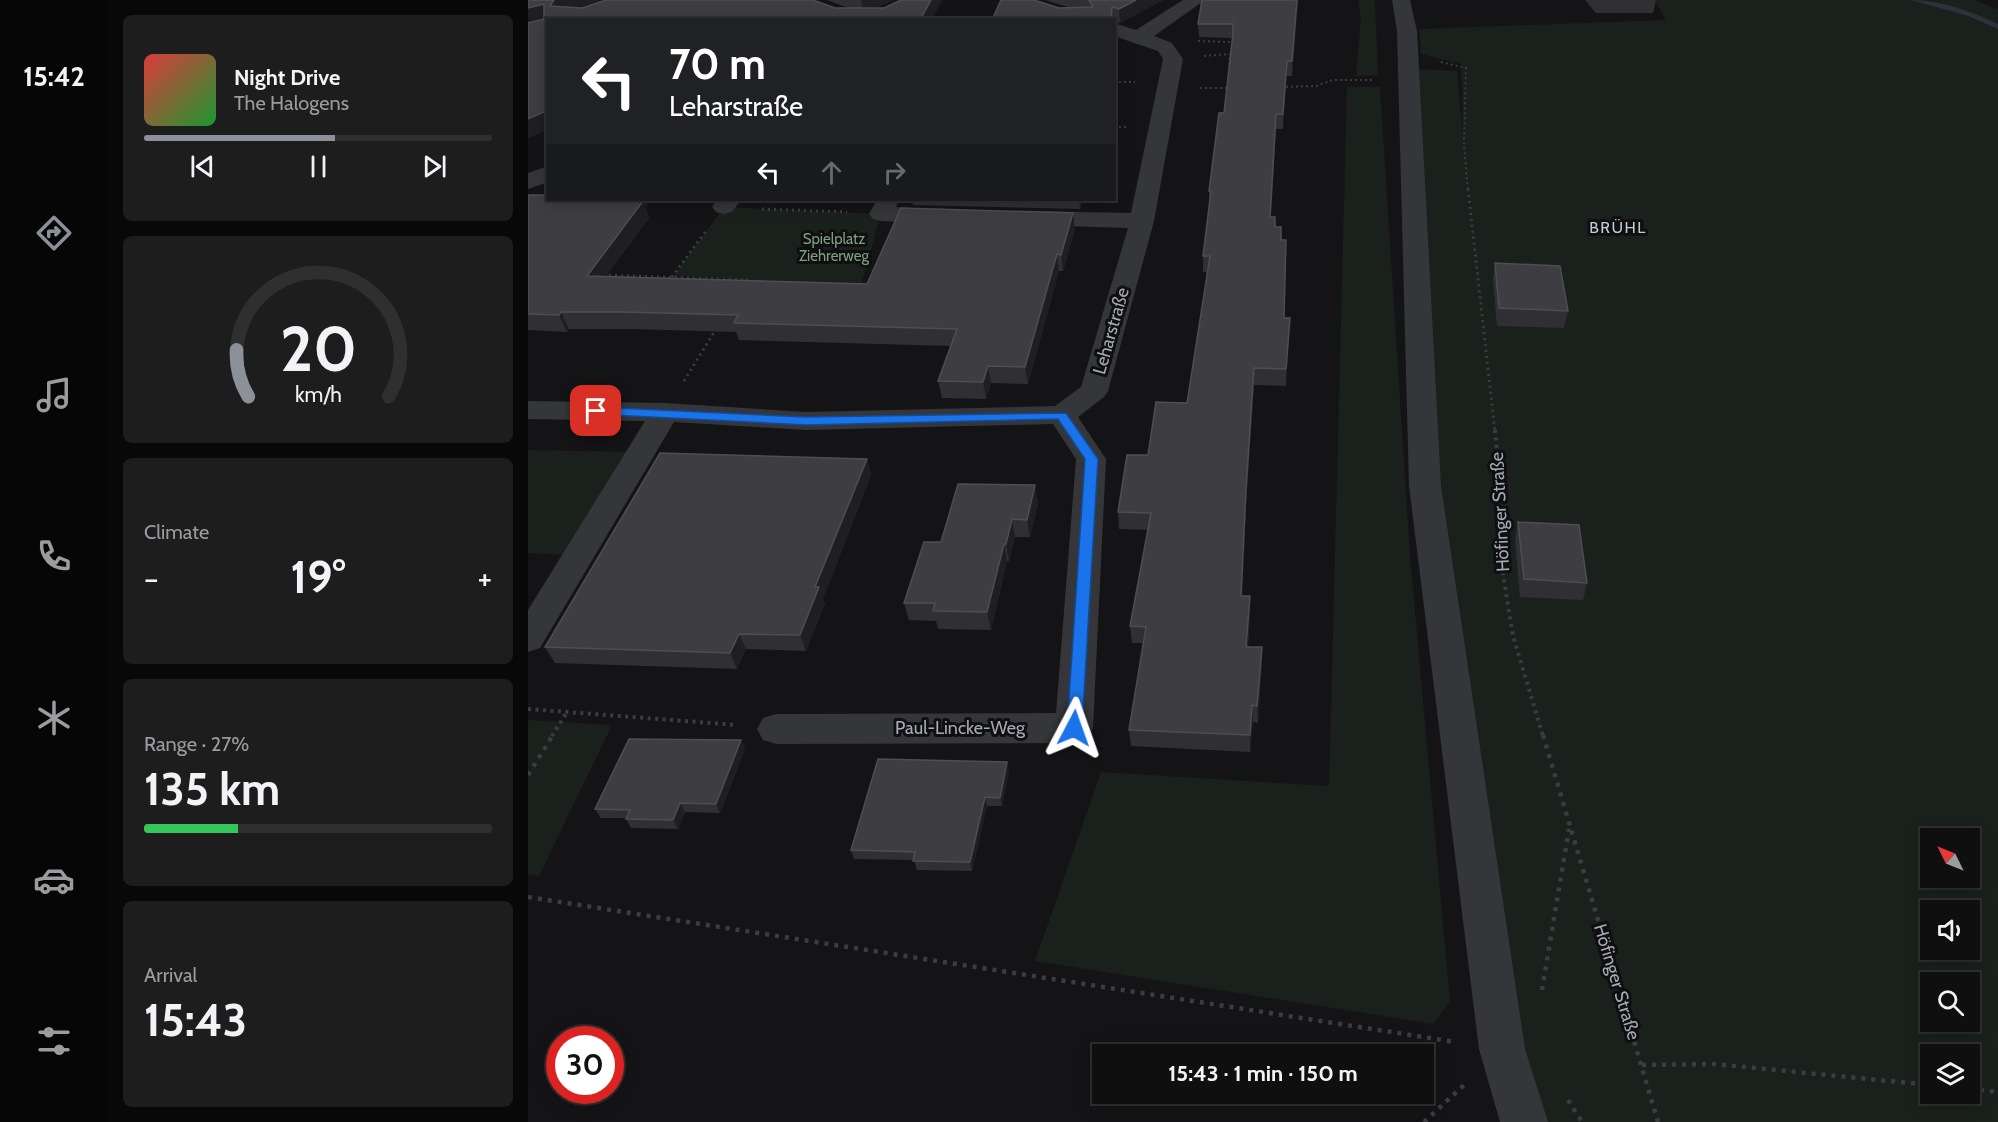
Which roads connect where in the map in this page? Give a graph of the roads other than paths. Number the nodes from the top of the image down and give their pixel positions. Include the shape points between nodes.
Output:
1 (1196, 0) edge
2 (1404, 16) edge
3 (1116, 30) edge
4 (1153, 42) junction
5 (546, 174) edge
6 (528, 182) edge
7 (885, 207) edge
8 (964, 216) edge
9 (1011, 218) edge
10 (1142, 221) junction
11 (528, 410) edge
12 (664, 412) junction
13 (1062, 415) junction
14 (528, 639) edge
15 (776, 729) road end
16 (1524, 1122) edge

1 - 4 street
2 - 16 street via 1425,486 1502,1049
3 - 4 street
4 - 10 street, Leharstraße via 1173,58
5 - 6 street
7 - 8 street
9 - 10 street
10 - 13 street, Leharstraße via 1094,391
11 - 12 street
12 - 13 street via 806,421
12 - 14 street
13 - 15 street, Paul-Lincke-Weg via 1091,459 1074,728

